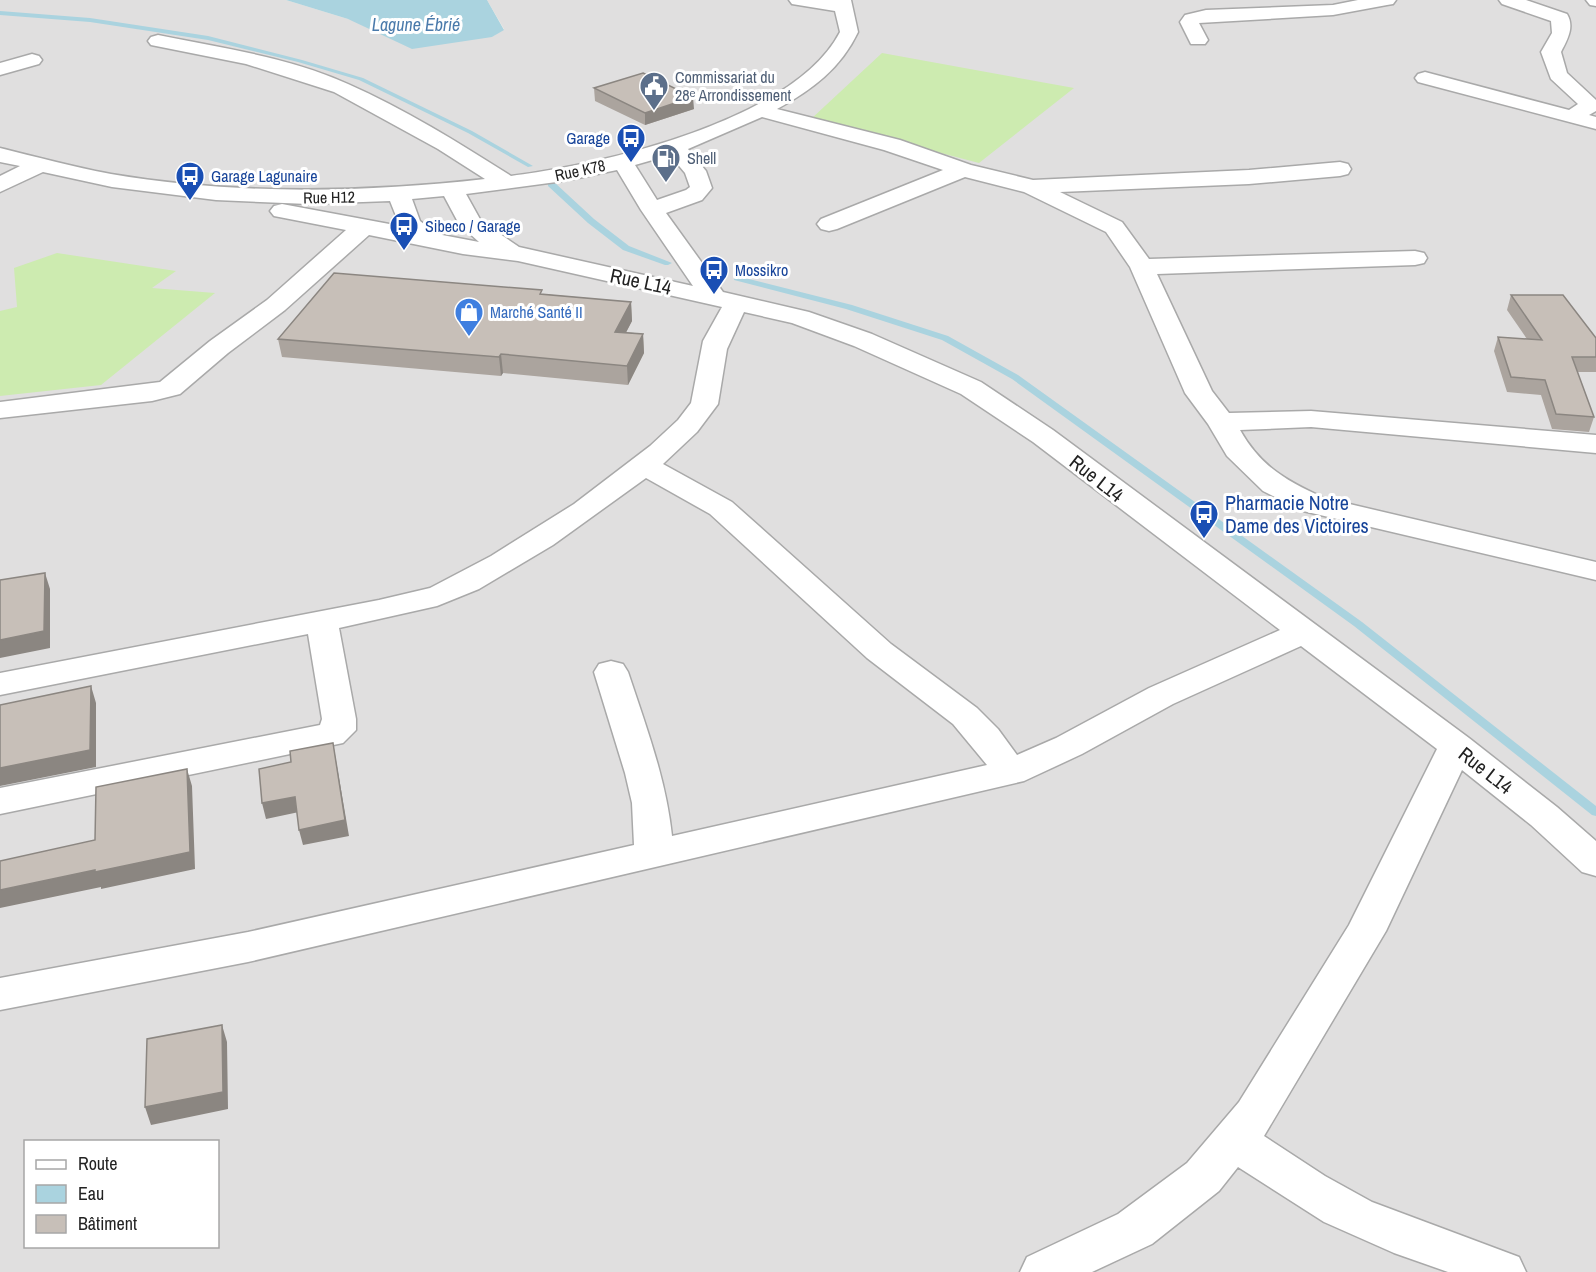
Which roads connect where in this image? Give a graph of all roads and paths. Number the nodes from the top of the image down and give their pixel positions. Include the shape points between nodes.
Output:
1 (798, 0) edge
2 (1387, 0) edge
3 (1508, 0) edge
4 (843, 3) edge
5 (1198, 40) dead end
6 (158, 41) dead end
7 (32, 60) dead end
8 (0, 69) edge
9 (1425, 78) dead end
10 (761, 111) junction
11 (1572, 117) junction
12 (1596, 123) edge
13 (674, 146) junction
14 (0, 154) edge
15 (622, 161) junction
16 (42, 165) junction
17 (1340, 169) dead end
18 (963, 170) junction
19 (507, 183) junction
20 (0, 185) edge
21 (1032, 187) junction
22 (453, 189) junction
23 (204, 191) junction
24 (399, 194) junction
25 (652, 210) junction
26 (829, 224) dead end
27 (363, 228) junction
28 (429, 239) junction
29 (518, 254) junction
30 (1415, 258) dead end
31 (1142, 267) junction
32 (726, 299) junction
33 (0, 410) edge
34 (1221, 422) junction
35 (1596, 444) edge
36 (645, 466) junction
37 (1596, 571) edge
38 (322, 622) junction
39 (1303, 632) junction
40 (610, 672) dead end
41 (0, 684) edge
42 (1456, 746) junction
43 (1011, 772) junction
44 (0, 801) edge
45 (654, 852) junction
46 (1596, 862) edge
47 (0, 994) edge
48 (1234, 1140) junction
49 (1044, 1272) edge
50 (1502, 1272) edge

1 - 4 street
2 - 5 street via 1333,10 1199,17 1189,22
3 - 11 street via 1560,18 1561,33 1551,52 1558,75 1589,106
4 - 10 street, Rue K78 via 849,32 835,56
6 - 19 street via 249,59 340,88 446,144
7 - 8 street
9 - 11 street
10 - 13 street, Rue K78
10 - 18 street via 892,145
11 - 12 street
13 - 15 street, Rue K78
13 - 25 street via 698,174 701,188 694,195
14 - 16 street
15 - 19 street, Rue K78
15 - 25 street
16 - 20 street
16 - 23 street via 127,183
17 - 21 street
18 - 21 street
18 - 26 street
19 - 22 street, Rue K78
21 - 31 street via 1114,227
22 - 24 street, Rue H12
22 - 29 street, Rue L14 via 467,221
23 - 24 street, Rue H12 via 307,198
23 - 27 street, Rue L14
24 - 28 street via 410,224
25 - 32 street
27 - 28 street, Rue L14
27 - 33 street via 276,305 170,388
28 - 29 street, Rue L14
29 - 32 street, Rue L14
30 - 31 street
31 - 34 street via 1199,393
32 - 36 street via 704,403 690,423
32 - 39 street, Rue L14 via 824,324 971,388 1043,435
34 - 35 street via 1311,419
34 - 37 street via 1237,450 1273,485 1314,505
36 - 38 street via 542,538 472,580 439,595
36 - 43 street via 721,508 879,651 965,716
38 - 41 street
38 - 44 street via 339,719 338,730 331,735
39 - 42 street, Rue L14
39 - 43 street via 1161,696 1069,746
40 - 45 street via 644,773
42 - 46 street, Rue L14
42 - 48 street via 1366,930 1255,1115
43 - 45 street
45 - 47 street via 248,947
48 - 49 street via 1203,1177 1135,1229
48 - 50 street via 1356,1216

